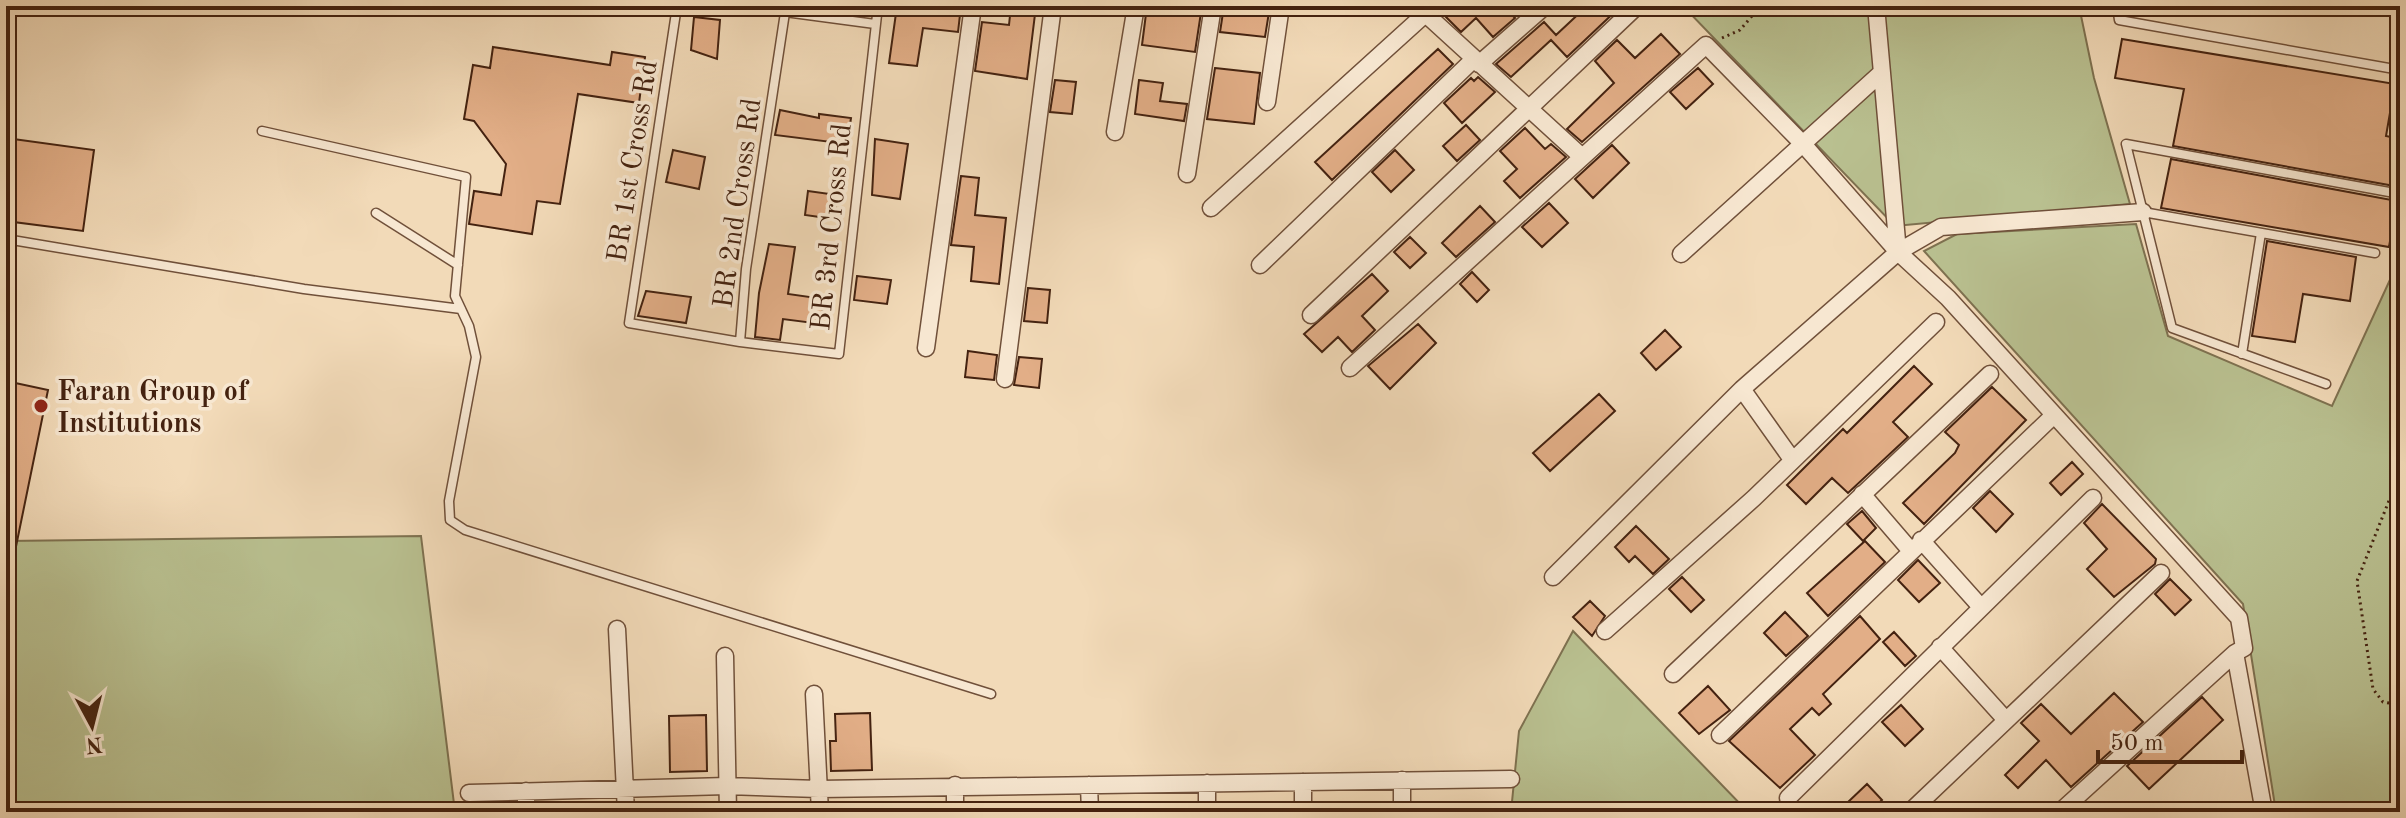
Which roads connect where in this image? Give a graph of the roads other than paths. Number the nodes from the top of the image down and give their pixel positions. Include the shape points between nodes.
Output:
1 (677, 6) edge
2 (740, 6) edge
3 (878, 6) edge
4 (973, 6) edge
5 (1053, 6) edge
6 (1136, 6) edge
7 (1213, 6) edge
8 (1281, 6) edge
9 (1545, 6) edge
10 (1637, 6) edge
11 (1876, 6) edge
12 (2117, 6) edge
13 (1425, 9) edge
14 (786, 10) edge
15 (875, 24) junction
16 (1476, 61) junction
17 (2400, 70) edge
18 (1880, 74) junction
19 (1267, 102) dead end
20 (1526, 109) junction
21 (262, 131) dead end
22 (1115, 132) dead end
23 (1803, 144) junction
24 (1581, 156) junction
25 (1187, 174) dead end
26 (2400, 194) edge
27 (1211, 208) dead end
28 (2143, 212) junction
29 (376, 213) dead end
30 (2261, 233) junction
31 (6, 239) edge
32 (1898, 252) junction
33 (2375, 253) dead end
34 (1681, 254) dead end
35 (458, 265) junction
36 (1260, 265) dead end
37 (461, 309) junction
38 (1311, 315) dead end
39 (1936, 322) dead end
40 (629, 323) joint
41 (740, 342) junction
42 (926, 348) dead end
43 (2242, 354) junction
44 (1350, 368) dead end
45 (1990, 374) dead end
46 (1005, 379) dead end
47 (2326, 384) dead end
48 (1742, 389) junction
49 (2054, 415) junction
50 (1791, 458) junction
51 (1862, 494) junction
52 (2093, 498) dead end
53 (1916, 545) junction
54 (2161, 573) dead end
55 (1553, 577) dead end
56 (1980, 606) junction
57 (617, 629) dead end
58 (1605, 631) dead end
59 (1940, 647) junction
60 (2235, 653) junction
61 (725, 656) dead end
62 (1673, 674) dead end
63 (814, 694) dead end
64 (991, 694) dead end
65 (2005, 719) junction
66 (1720, 735) dead end
67 (1511, 779) dead end
68 (1402, 780) junction
69 (1303, 782) junction
70 (1207, 783) junction
71 (955, 785) junction
72 (1089, 785) junction
73 (727, 786) junction
74 (819, 789) junction
75 (625, 790) junction
76 (526, 791) junction
77 (469, 793) dead end
78 (1788, 798) dead end
79 (526, 812) edge
80 (626, 812) edge
81 (728, 812) edge
82 (820, 812) edge
83 (955, 812) edge
84 (1090, 812) edge
85 (1207, 812) edge
86 (1303, 812) edge
87 (1402, 812) edge
88 (1910, 812) edge
89 (2060, 812) edge
90 (2264, 812) edge

1 - 40 lane, BR 1st Cross Rd
2 - 14 lane
3 - 15 lane, BR 3rd Cross Rd
4 - 42 street
5 - 46 street
6 - 22 street
7 - 25 street
8 - 19 street
9 - 16 street
10 - 20 street
11 - 18 street
12 - 17 lane via 2119,20
13 - 16 street
13 - 27 street
14 - 15 lane
14 - 41 lane, BR 2nd Cross Rd via 746,269
15 - 41 lane, BR 3rd Cross Rd via 839,354
16 - 20 street
16 - 36 street
18 - 23 street
18 - 32 street
20 - 24 street
20 - 38 street
21 - 35 lane via 466,177
23 - 24 street via 1706,45
23 - 32 street
23 - 34 street
24 - 44 street
26 - 28 lane via 2126,144
28 - 30 lane
28 - 32 street via 1941,227
28 - 43 lane via 2172,328
29 - 35 lane
30 - 33 lane
30 - 43 lane
31 - 37 lane via 304,289
32 - 48 street
32 - 49 street via 1948,298
35 - 37 lane via 455,296
37 - 64 lane via 476,357 450,520 465,530
39 - 50 street
40 - 41 lane, BR 2nd Cross Rd
43 - 47 lane
45 - 51 street
48 - 50 street
48 - 55 street
49 - 53 street
49 - 60 street via 2239,618 2244,648
50 - 58 street via 1754,498
51 - 53 street
51 - 62 street
52 - 56 street
53 - 56 street
53 - 66 street
54 - 65 street
56 - 59 street
57 - 75 street
59 - 65 street
59 - 78 street
60 - 89 street
60 - 90 street
61 - 73 street
63 - 74 street
65 - 88 street
67 - 68 street
68 - 69 street
68 - 87 street
69 - 70 street
69 - 86 street
70 - 72 street
70 - 85 street
71 - 72 street
71 - 74 street
71 - 83 street
72 - 84 street
73 - 74 street
73 - 75 street
73 - 81 street
74 - 82 street
75 - 76 street
75 - 80 street
76 - 77 street
76 - 79 street

